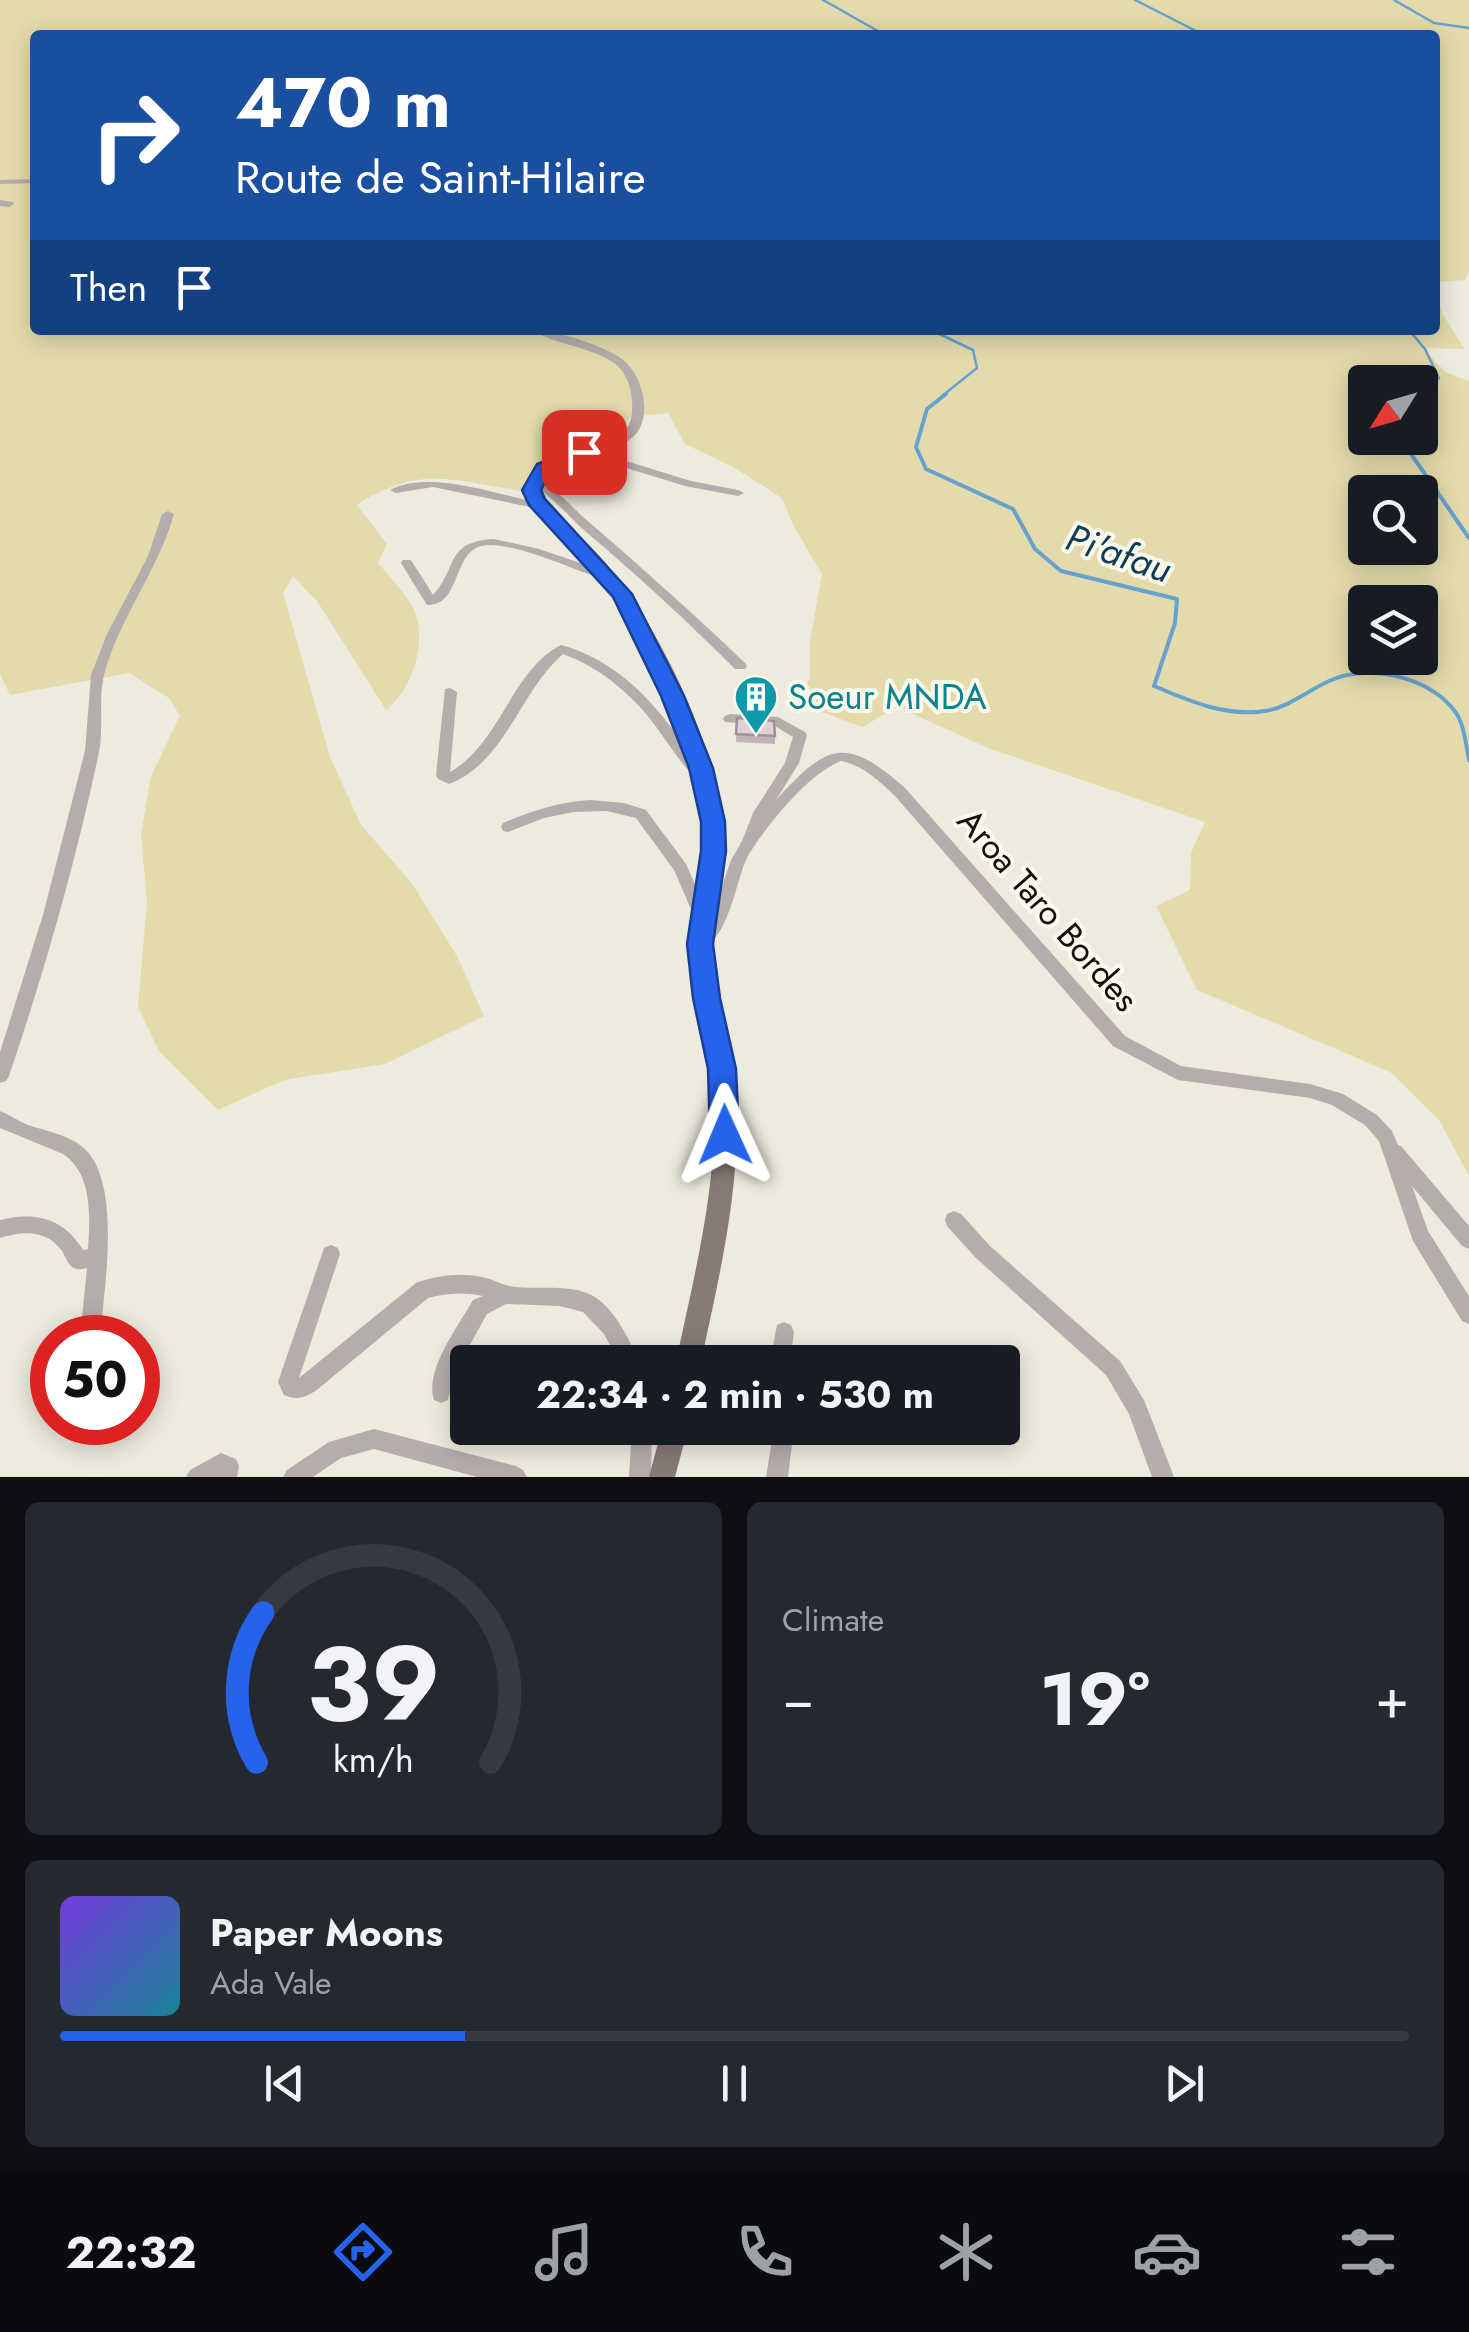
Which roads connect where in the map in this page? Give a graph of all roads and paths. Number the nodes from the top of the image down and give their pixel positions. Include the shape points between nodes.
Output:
1 (30, 181) edge
2 (0, 182) edge
3 (551, 335) edge
4 (584, 452) junction
5 (534, 483) junction
6 (396, 490) dead end
7 (738, 494) dead end
8 (540, 506) junction
9 (168, 514) dead end
10 (609, 544) joint
11 (407, 563) dead end
12 (609, 577) junction
13 (740, 666) dead end
14 (450, 692) dead end
15 (730, 719) dead end
16 (702, 774) junction
17 (508, 827) dead end
18 (749, 842) junction
19 (702, 919) junction
20 (700, 944) junction
21 (0, 1076) edge
22 (0, 1119) edge
23 (1388, 1144) junction
24 (954, 1220) dead end
25 (0, 1229) edge
26 (1469, 1240) edge
27 (331, 1254) dead end
28 (97, 1257) junction
29 (504, 1296) junction
30 (1469, 1314) edge
31 (92, 1315) edge
32 (784, 1332) dead end
33 (619, 1345) edge
34 (693, 1345) edge
35 (782, 1345) edge
36 (441, 1393) dead end
37 (641, 1445) edge
38 (670, 1445) edge
39 (782, 1445) edge
40 (198, 1477) edge
41 (226, 1477) edge
42 (294, 1477) edge
43 (516, 1477) edge
44 (640, 1477) edge
45 (662, 1477) edge
46 (777, 1477) edge
47 (1164, 1477) edge

1 - 2 street
3 - 4 street via 616,359 631,378 639,406 636,429 617,444
4 - 5 street via 544,468
4 - 7 street
5 - 8 street
5 - 10 street via 553,492
6 - 8 street via 445,486
8 - 12 main road
9 - 21 street via 96,680 96,732 68,857
10 - 13 street
11 - 12 street via 434,602 464,552 482,542
12 - 16 main road via 640,624
14 - 16 street via 443,774 449,779 491,740 561,649 640,699
15 - 18 street, Aroa Taro Bordes via 778,722 800,736
16 - 19 main road via 713,822
17 - 19 street via 562,806 641,814 681,868
18 - 20 street, Aroa Taro Bordes via 719,922
18 - 23 street, Aroa Taro Bordes via 826,761 855,760 900,792 1120,1040 1178,1073 1336,1099 1371,1120
19 - 20 main road
20 - 34 main road via 722,1069 725,1135
22 - 28 street via 88,1163
23 - 26 street, Aroa Taro Bordes
23 - 30 street, Aroa Taro Bordes via 1420,1235
24 - 47 street via 1112,1368 1128,1389
25 - 28 street via 39,1224 67,1238 78,1260
27 - 29 street via 291,1388 312,1382 423,1290 478,1286
28 - 31 street
29 - 33 street via 588,1304
29 - 36 street via 480,1307 445,1369
32 - 35 street
37 - 44 street
38 - 45 main road
39 - 46 street
40 - 41 street via 221,1463 230,1466
42 - 43 street via 336,1449 374,1440

